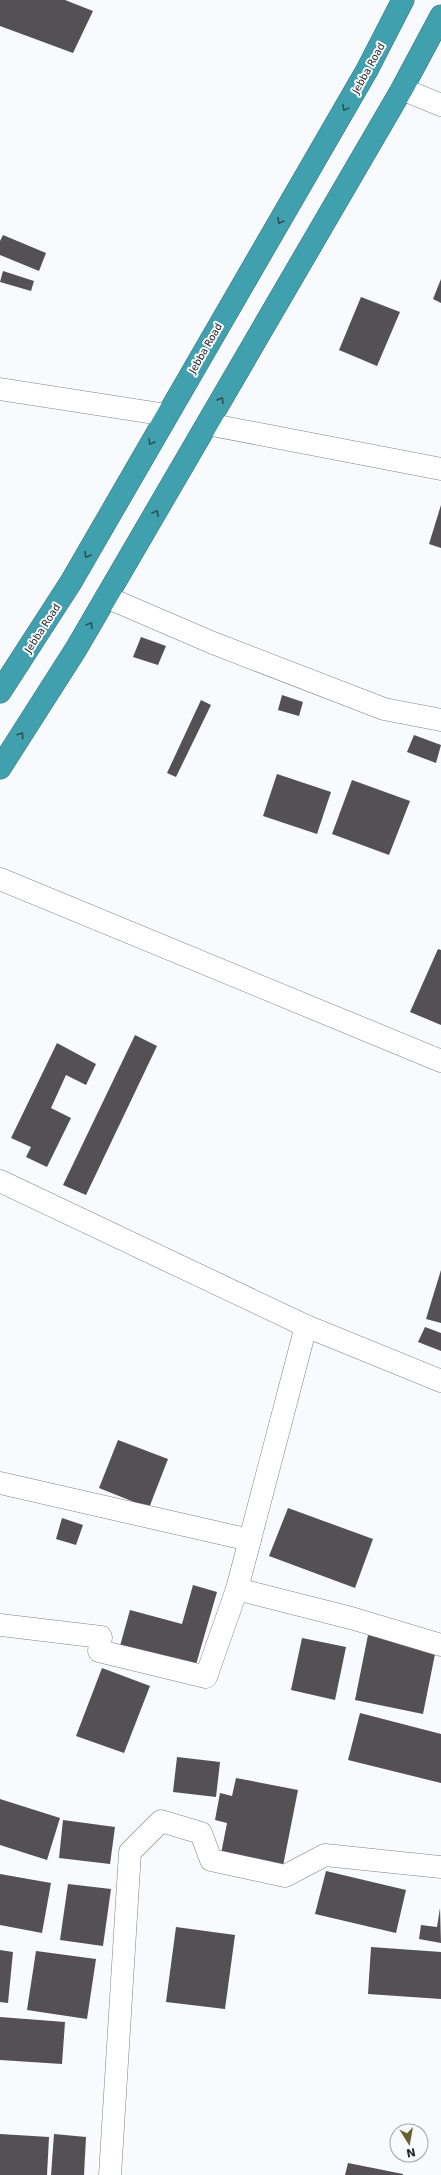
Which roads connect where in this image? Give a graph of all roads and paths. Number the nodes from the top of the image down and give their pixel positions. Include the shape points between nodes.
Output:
1 (403, 0) edge
2 (441, 16) edge
3 (402, 89) junction
4 (441, 105) edge
5 (0, 389) edge
6 (167, 415) junction
7 (207, 424) junction
8 (441, 469) edge
9 (106, 598) junction
10 (0, 692) edge
11 (441, 720) edge
12 (0, 768) edge
13 (0, 880) edge
14 (441, 1061) edge
15 (0, 1181) edge
16 (306, 1326) junction
17 (441, 1381) edge
18 (0, 1483) edge
19 (250, 1540) junction
20 (237, 1589) junction
21 (0, 1625) edge
22 (441, 1646) edge
23 (441, 1868) edge
24 (110, 2175) edge

1 -> 6 highway, Jebba Road via 367,70
2 - 3 highway
3 - 4 street
7 -> 3 highway
5 - 6 street
6 -> 10 highway, Jebba Road via 71,582
7 - 8 street
9 -> 7 highway
9 - 11 street via 213,643 384,709
12 -> 9 highway
13 - 14 street
15 - 16 street
16 - 17 street
16 - 19 street
18 - 19 street
19 - 20 street
20 - 21 street via 206,1677 99,1651 101,1637
20 - 22 street via 351,1618
23 - 24 street via 325,1855 285,1876 211,1860 201,1833 161,1821 130,1852

